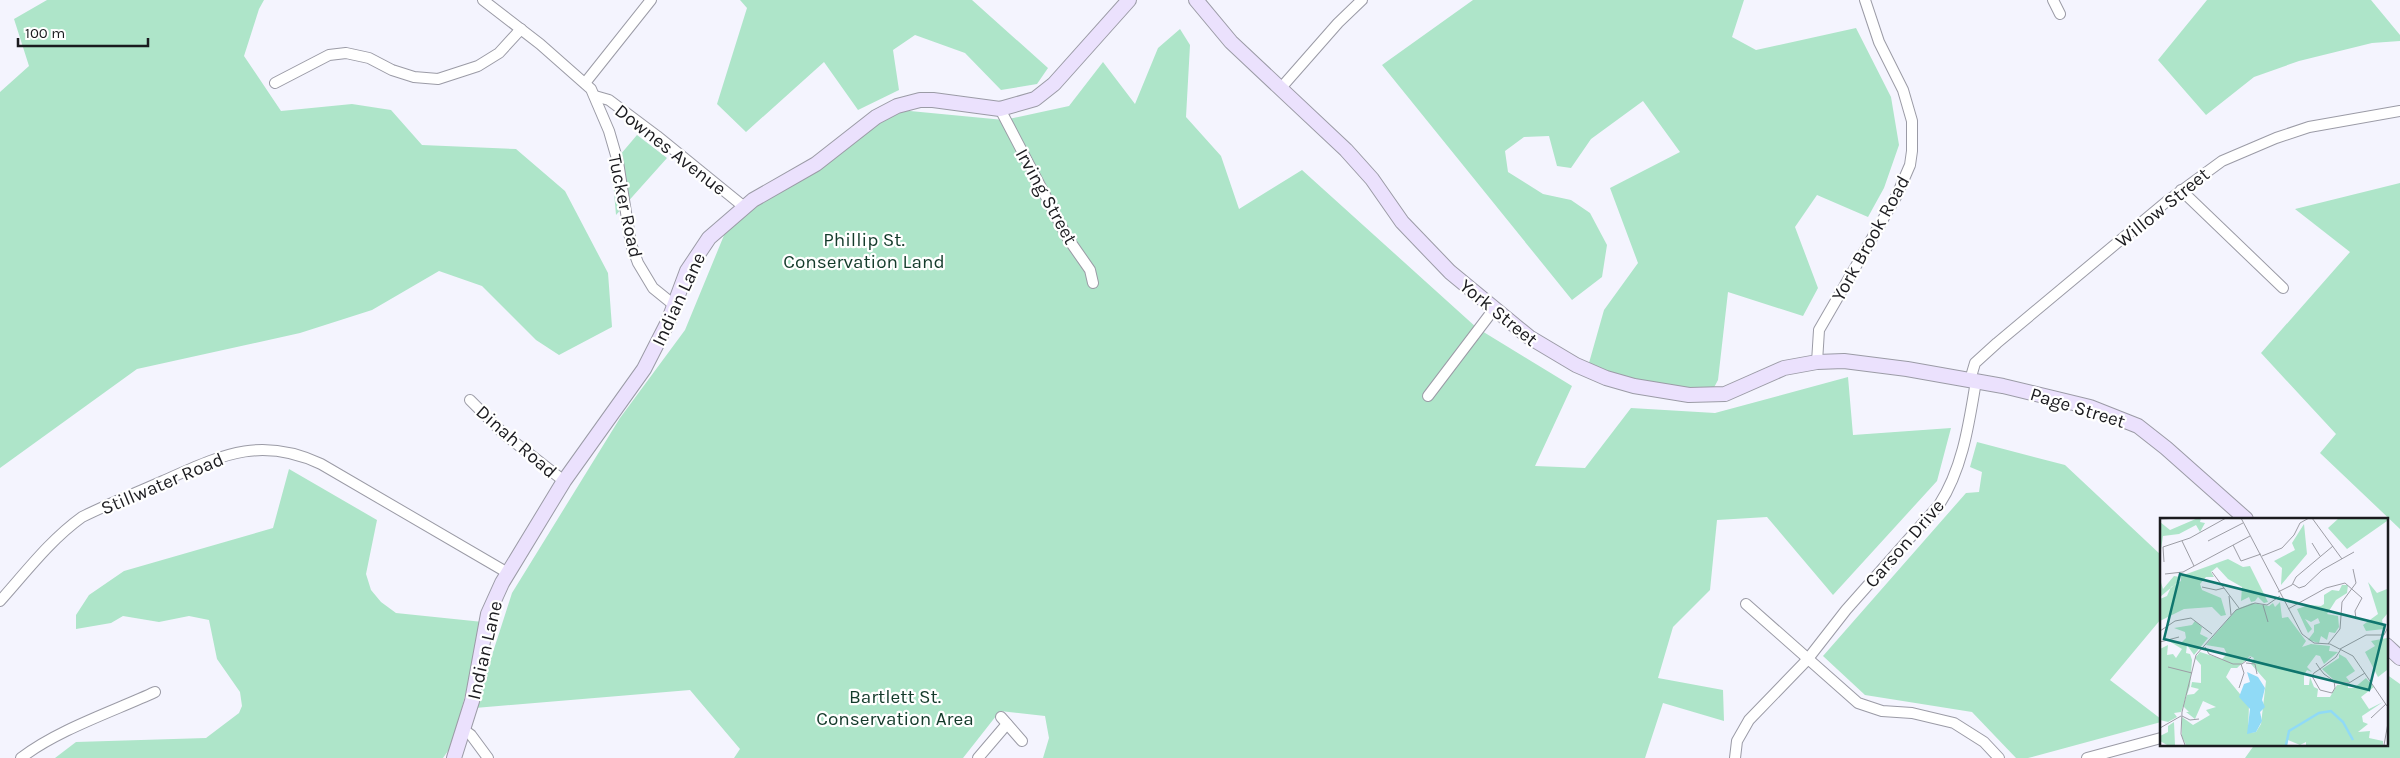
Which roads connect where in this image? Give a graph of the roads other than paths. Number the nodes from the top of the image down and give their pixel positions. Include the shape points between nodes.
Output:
1 (483, 0) edge
2 (650, 0) edge
3 (1129, 0) edge
4 (1196, 0) edge
5 (1362, 0) edge
6 (1865, 0) edge
7 (2053, 0) edge
8 (2060, 14) dead end
9 (521, 29) junction
10 (275, 83) dead end
11 (585, 83) junction
12 (1280, 89) junction
13 (595, 96) junction
14 (1000, 108) junction
15 (2400, 111) edge
16 (2181, 190) junction
17 (743, 206) junction
18 (1093, 283) dead end
19 (2283, 288) dead end
20 (674, 305) junction
21 (1494, 309) junction
22 (1817, 362) junction
23 (1907, 369) joint
24 (1973, 380) junction
25 (1428, 396) dead end
26 (470, 400) dead end
27 (564, 481) junction
28 (2245, 518) edge
29 (508, 573) junction
30 (0, 601) edge
31 (1746, 604) dead end
32 (2388, 647) edge
33 (2400, 658) edge
34 (1807, 660) junction
35 (155, 692) dead end
36 (464, 730) junction
37 (2160, 738) edge
38 (1022, 741) dead end
39 (21, 758) edge
40 (454, 758) edge
41 (488, 758) edge
42 (978, 758) edge
43 (1734, 758) edge
44 (1999, 758) edge
45 (2087, 758) edge

1 - 9 street, Downes Avenue
2 - 11 street
3 - 14 street, Indian Lane via 1044,94 1027,103
4 - 12 street, York Street via 1231,42
5 - 12 street
6 - 22 street, York Brook Road via 1910,110 1911,158 1898,195 1819,330
7 - 8 street
9 - 10 street via 499,53 478,66 438,79 414,77 369,58 346,53 329,55
9 - 11 street, Downes Avenue
11 - 13 street, Downes Avenue
12 - 21 street, York Street via 1346,150 1419,241
13 - 17 street, Downes Avenue via 622,110
13 - 20 street, Tucker Road via 618,162 631,244 638,263 653,288
14 - 17 street, Indian Lane via 933,100 897,106 876,117 816,164
14 - 18 street, Irving Street via 1067,237 1090,270
15 - 16 street, Willow Street via 2285,134 2222,161
16 - 19 street
16 - 24 street, Willow Street via 1984,355 1973,367
17 - 20 street, Indian Lane via 700,248
20 - 27 street, Indian Lane via 644,369
21 - 22 street, York Street via 1529,337 1576,365 1613,380 1668,393 1726,394 1784,368
21 - 25 street
22 - 23 street, York Street via 1844,361
23 - 24 street, Page Street
24 - 28 street, Page Street via 2090,407 2132,423 2160,442
24 - 34 street, Carson Drive via 1957,472 1950,489
26 - 27 street, Dinah Road via 504,434
27 - 29 street, Indian Lane
29 - 30 street, Stillwater Road via 321,464 302,455 256,450 221,455 82,517 62,533
29 - 36 street, Indian Lane via 488,614 478,675
31 - 34 street
32 - 33 street
34 - 43 street, Carson Drive via 1749,720 1737,741
34 - 44 street via 1858,703 1882,711 1912,713 1954,723 1984,742
35 - 39 street via 62,734
36 - 40 street, Indian Lane
36 - 41 street
37 - 45 street
38 - 42 street via 1004,721

